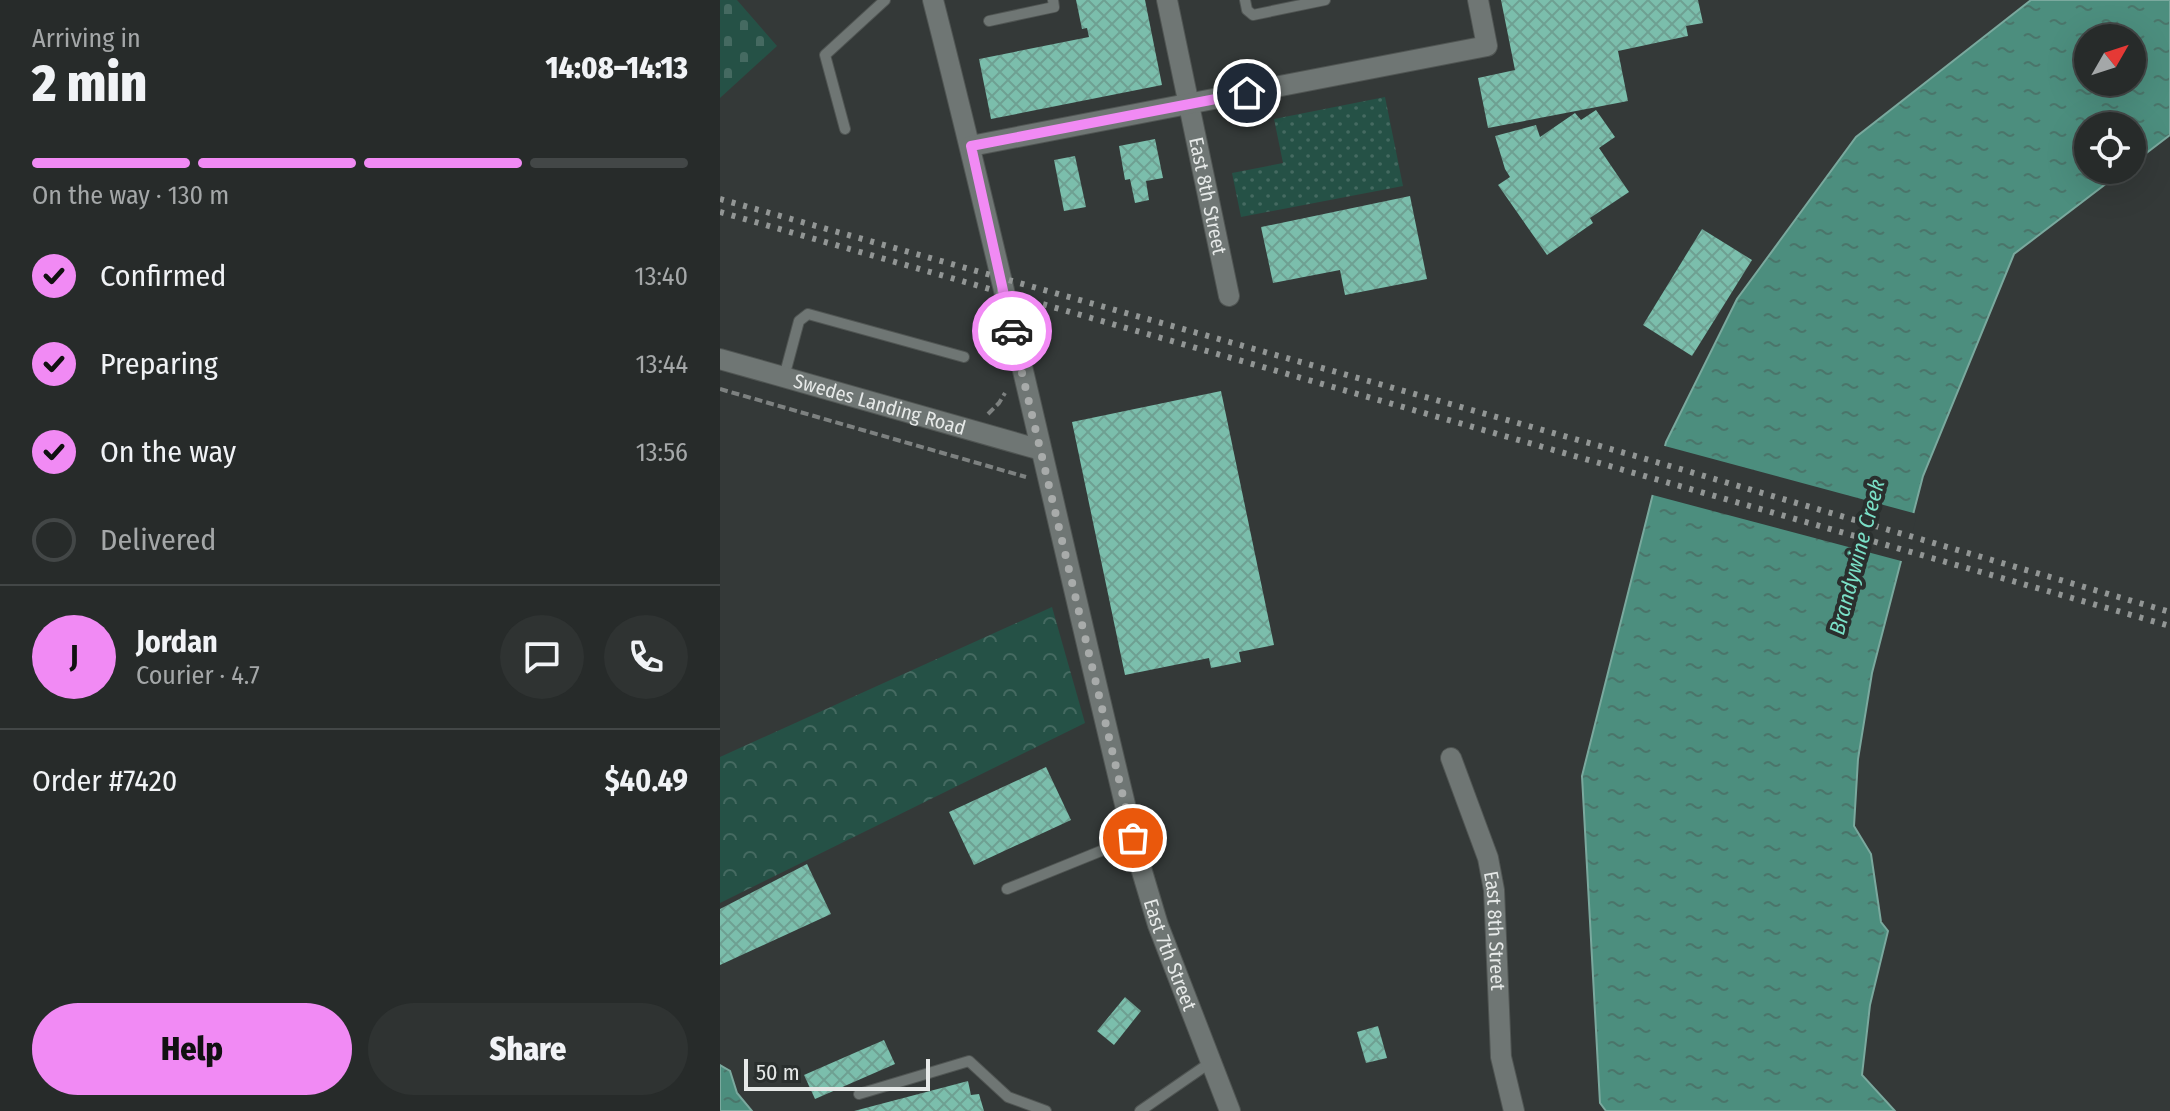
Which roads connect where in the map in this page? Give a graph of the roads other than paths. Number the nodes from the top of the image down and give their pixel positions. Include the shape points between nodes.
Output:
1 (885, 0) edge
2 (933, 0) edge
3 (1053, 0) edge
4 (1167, 0) edge
5 (1245, 0) edge
6 (1325, 0) edge
7 (1478, 0) edge
8 (989, 21) dead end
9 (1187, 104) junction
10 (845, 129) dead end
11 (971, 146) junction
12 (1229, 296) dead end
13 (964, 357) dead end
14 (720, 359) edge
15 (784, 377) junction
16 (1041, 450) junction
17 (1451, 758) dead end
18 (1133, 838) junction
19 (1007, 889) dead end
20 (1211, 1062) junction
21 (859, 1094) dead end
22 (1046, 1111) edge
23 (1140, 1111) edge
24 (1230, 1111) edge
25 (1514, 1111) edge

1 - 10 lane via 825,55
2 - 11 street, East 7th Street
3 - 8 lane via 1054,7
4 - 9 street, East 8th Street
5 - 6 lane via 1253,15
7 - 9 street via 1487,46
9 - 11 street
9 - 12 street, East 8th Street
11 - 16 street, East 7th Street
13 - 15 lane via 808,314 799,321
14 - 15 street, Swedes Landing Road
15 - 16 street, Swedes Landing Road
16 - 18 street, East 7th Street
17 - 25 street, East 8th Street via 1488,858 1494,890 1501,1057
18 - 19 lane
18 - 20 street, East 7th Street via 1158,925
20 - 23 lane
20 - 24 street, East 7th Street
21 - 22 lane via 969,1061 1008,1097

